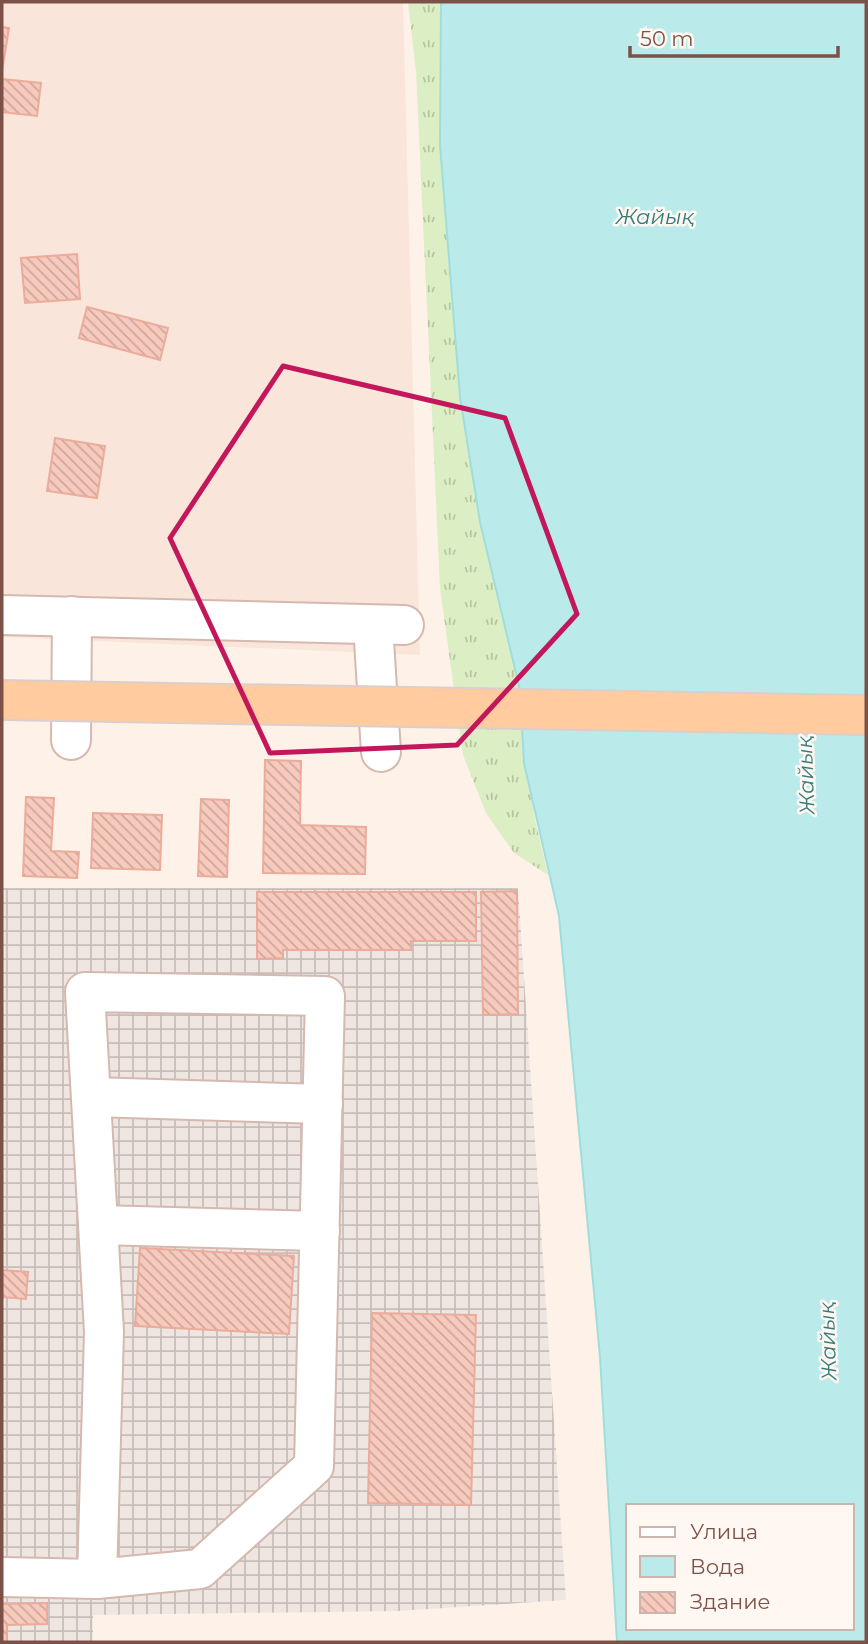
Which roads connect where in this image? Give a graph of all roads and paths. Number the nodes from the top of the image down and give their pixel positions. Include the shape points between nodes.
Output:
1 (2, 615) edge
2 (72, 617) junction
3 (2, 699) edge
4 (866, 715) edge
5 (71, 740) dead end
6 (381, 752) dead end
7 (92, 1097) junction
8 (323, 1104) junction
9 (99, 1225) junction
10 (320, 1231) junction
11 (2, 1577) edge
12 (97, 1579) junction

1 - 2 lane
2 - 5 lane
2 - 6 lane via 388,625
3 - 4 main road, bridge
7 - 8 lane
7 - 8 lane via 85,992 325,996
7 - 9 lane
8 - 10 lane
9 - 10 lane
9 - 12 lane via 104,1332
10 - 12 lane via 314,1466 201,1569
11 - 12 lane

